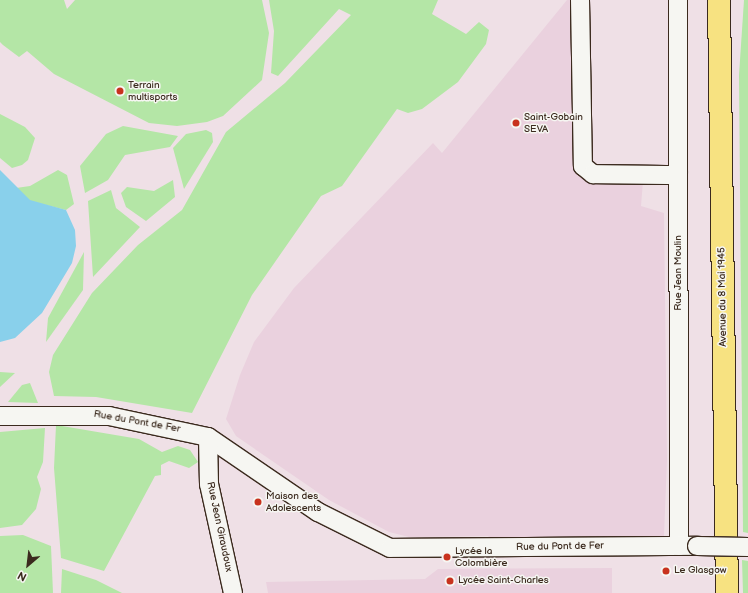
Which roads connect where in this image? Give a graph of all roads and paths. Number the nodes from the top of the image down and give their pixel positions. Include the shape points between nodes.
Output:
1 (580, 0) edge
2 (678, 0) edge
3 (719, 0) edge
4 (733, 0) edge
5 (720, 116) junction
6 (678, 175) junction
7 (0, 416) edge
8 (208, 437) junction
9 (679, 546) junction
10 (748, 547) edge
11 (233, 593) edge
12 (727, 593) edge

1 - 6 street via 583,166 593,174
2 - 6 street, Rue Jean Moulin
3 - 5 main road, Avenue du 8 Mai 1945
4 - 5 main road via 730,69
5 - 12 main road, Avenue du 8 Mai 1945
6 - 9 street, Rue Jean Moulin
7 - 8 street, Rue du Pont de Fer via 90,414 165,426
8 - 9 street, Rue du Pont de Fer via 318,512 390,548
8 - 11 street, Rue Jean Giraudoux via 209,484
9 - 10 street, Rue du Pont de Fer, bridge

